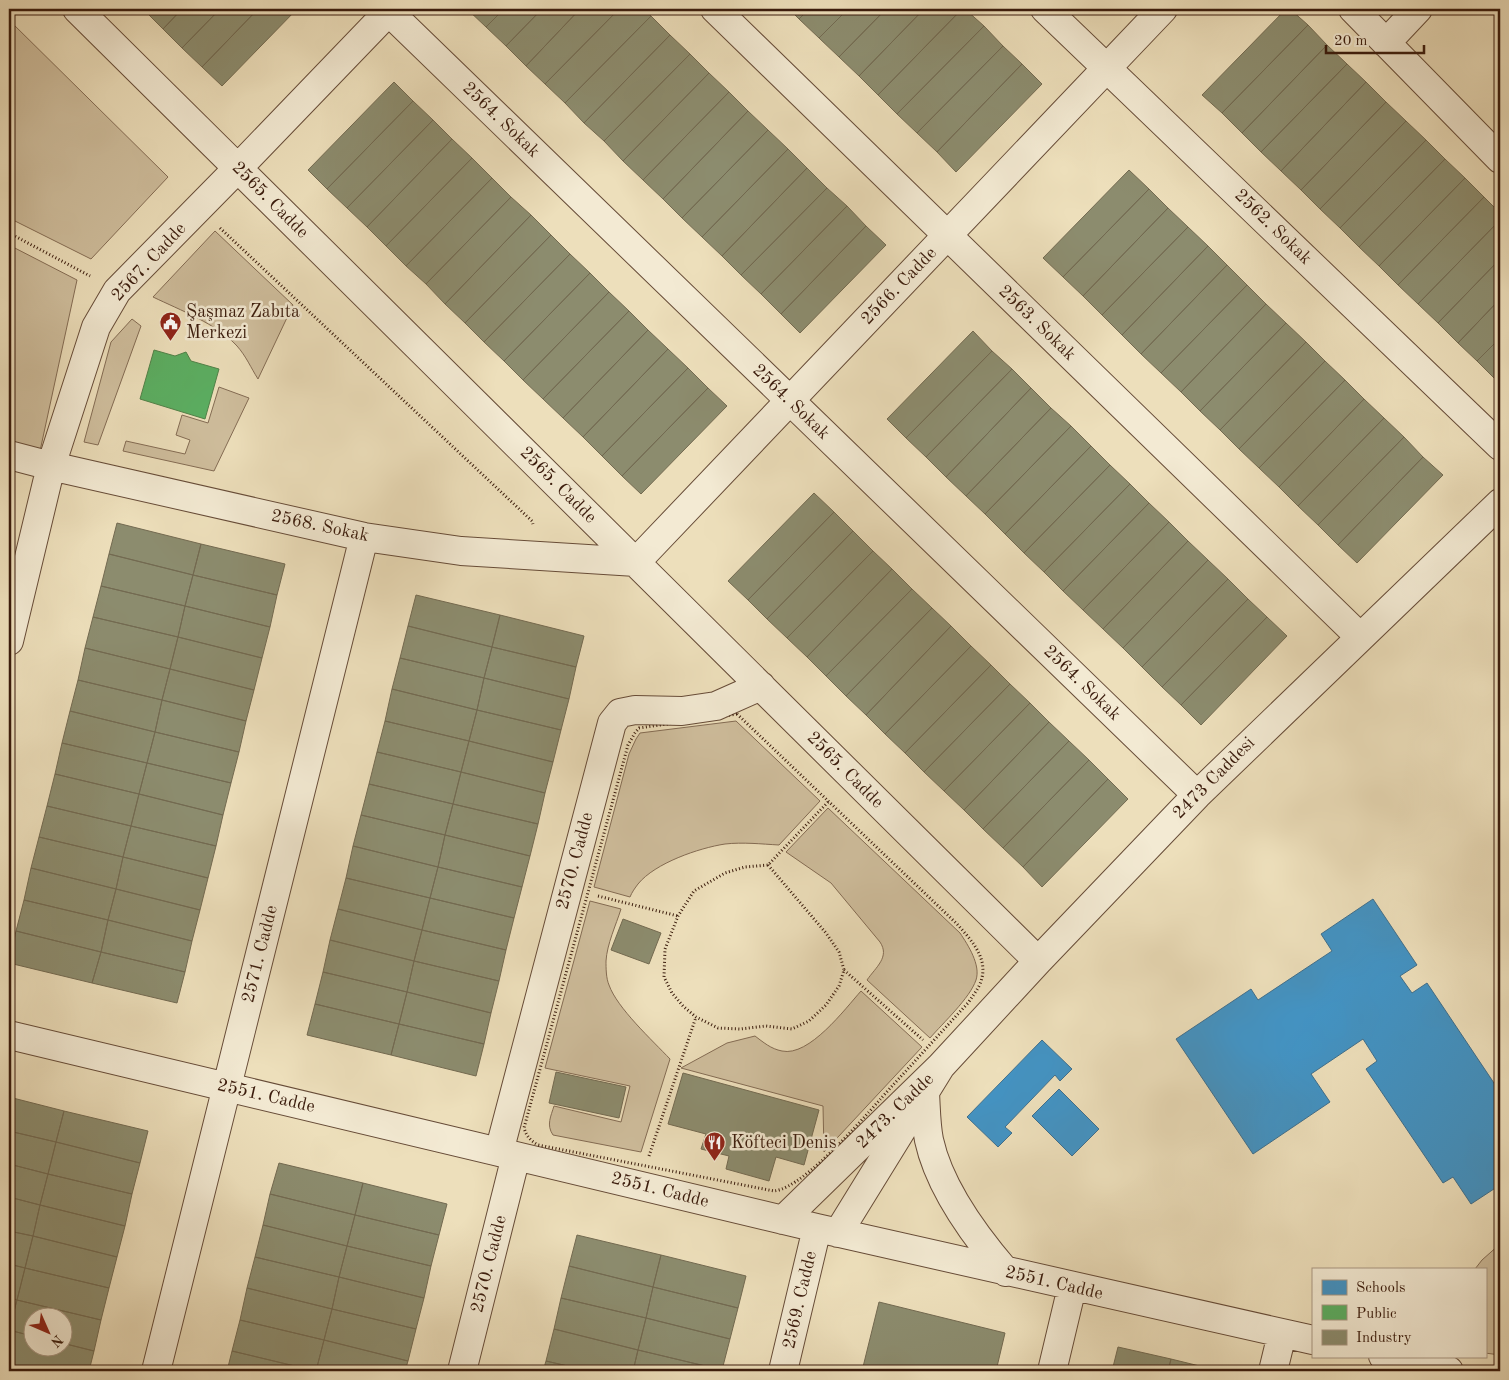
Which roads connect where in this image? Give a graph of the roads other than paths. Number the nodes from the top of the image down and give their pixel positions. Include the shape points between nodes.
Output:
1 (78, 9) edge
2 (715, 9) edge
3 (1045, 9) edge
4 (1162, 9) edge
5 (1353, 9) edge
6 (1418, 9) edge
7 (389, 10) edge
8 (1386, 43) junction
9 (1106, 68) junction
10 (1500, 159) edge
11 (238, 168) junction
12 (947, 235) junction
13 (790, 401) junction
14 (1500, 446) edge
15 (9, 455) edge
16 (51, 466) junction
17 (1500, 503) edge
18 (364, 537) junction
19 (636, 562) junction
20 (1360, 637) junction
21 (9, 641) edge
22 (761, 686) junction
23 (1197, 794) junction
24 (1038, 961) junction
25 (9, 1035) edge
26 (935, 1056) junction
27 (227, 1086) junction
28 (924, 1094) junction
29 (508, 1154) junction
30 (783, 1220) junction
31 (827, 1230) junction
32 (1006, 1272) junction
33 (1072, 1287) junction
34 (1282, 1334) junction
35 (1312, 1340) edge
36 (1392, 1358) edge
37 (156, 1371) edge
38 (462, 1371) edge
39 (783, 1371) edge
40 (1052, 1371) edge
41 (1273, 1371) edge
42 (1449, 1371) edge

1 - 11 street, 2565. Cadde
2 - 12 street, 2563. Sokak
3 - 9 street, 2562. Sokak
4 - 9 street, 2566. Cadde
5 - 8 street
6 - 8 street
7 - 11 street, 2567. Cadde
7 - 13 street, 2564. Sokak
8 - 10 street
9 - 12 street, 2566. Cadde
9 - 14 street, 2562. Sokak
11 - 16 street, 2567. Cadde via 117,291 96,327
11 - 19 street, 2565. Cadde
12 - 13 street, 2566. Cadde
12 - 20 street, 2563. Sokak
13 - 19 street, 2566. Cadde
13 - 23 street, 2564. Sokak
15 - 16 street, 2568. Sokak
16 - 18 street, 2568. Sokak
16 - 21 street, 2567. Cadde
17 - 20 street, 2473 Caddesi
18 - 19 street, 2568. Sokak via 461,551
18 - 27 street, 2571. Cadde
19 - 22 street, 2565. Cadde
20 - 23 street, 2473 Caddesi
22 - 24 street, 2565. Cadde
22 - 29 street, 2570. Cadde via 716,706 682,711 635,710 620,713 612,723
23 - 24 street, 2473 Caddesi
24 - 26 street, 2473 Caddesi
25 - 27 street, 2551. Cadde
26 - 28 street, 2473. Cadde
26 - 30 street, 2473. Cadde
27 - 29 street, 2551. Cadde
27 - 37 street, 2571. Cadde
28 - 31 street, 2473. Cadde
28 - 32 street, 2473. Cadde via 935,1161 966,1220
29 - 30 street, 2551. Cadde via 641,1175
29 - 38 street, 2570. Cadde
30 - 31 street, 2551. Cadde
31 - 32 street, 2551. Cadde
31 - 39 street, 2569. Cadde
32 - 33 street, 2551. Cadde
33 - 34 street, 2551. Cadde
33 - 40 street
34 - 35 street, 2551. Cadde
34 - 41 street
36 - 42 street

